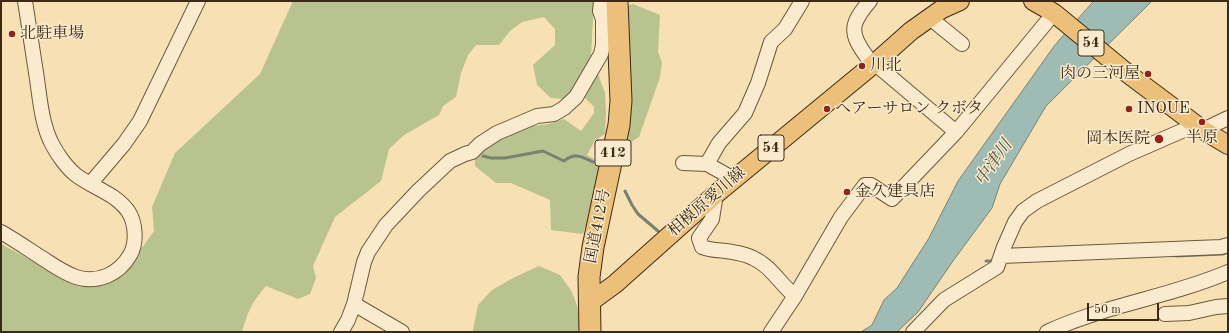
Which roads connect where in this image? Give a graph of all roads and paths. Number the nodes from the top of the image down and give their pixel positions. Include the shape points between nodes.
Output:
1 (25, 1) edge
2 (198, 1) edge
3 (601, 1) edge
4 (617, 1) edge
5 (802, 1) edge
6 (870, 1) edge
7 (960, 1) edge
8 (1033, 1) edge
9 (1054, 13) junction
10 (930, 18) junction
11 (962, 44) dead end
12 (875, 63) junction
13 (1228, 118) edge
14 (1198, 126) junction
15 (956, 132) junction
16 (1228, 145) edge
17 (683, 163) dead end
18 (707, 164) junction
19 (734, 179) junction
20 (90, 184) junction
21 (716, 194) junction
22 (1, 232) edge
23 (1228, 245) edge
24 (1001, 256) junction
25 (1228, 272) edge
26 (795, 296) junction
27 (589, 303) junction
28 (354, 304) junction
29 (1228, 306) edge
30 (1165, 314) dead end
31 (341, 332) edge
32 (402, 332) edge
33 (590, 332) edge
34 (771, 332) edge
35 (913, 332) edge
36 (1047, 332) edge

1 - 20 street via 42,112 52,144 75,174
2 - 20 street via 140,121
3 - 28 street via 601,54 576,96 554,114 537,116 497,133 472,152 450,161 386,225 368,252
4 - 27 highway, 国道412号 / 412 via 621,102 619,125 593,247
5 - 18 street via 785,29 771,42 745,113 718,143
6 - 12 street via 855,21 854,36 867,57
7 - 10 main road, 相模原愛川線 / 54
8 - 9 main road, 54
9 - 14 main road, 54
9 - 15 street
10 - 11 street
10 - 12 main road, 相模原愛川線 / 54
12 - 15 street
12 - 19 main road, 相模原愛川線 / 54
13 - 14 street
14 - 16 main road, 54
14 - 24 street via 1129,154 1037,201 1023,211 1015,222
15 - 26 street via 892,199 871,185 865,185 841,217
17 - 18 street
18 - 19 street
19 - 21 main road, 相模原愛川線 / 54
20 - 22 street via 116,199 128,212 134,225 135,239 132,252 115,273 102,279 89,280 77,277
21 - 26 street via 712,219 699,238 702,247 754,258 777,276
21 - 27 main road, 相模原愛川線 / 54 via 615,284
23 - 24 street
24 - 35 street via 997,266 944,300
25 - 36 street via 1072,321
26 - 34 street
27 - 33 highway, 国道412号 / 412
28 - 31 street
28 - 32 street
29 - 30 street via 1189,313

